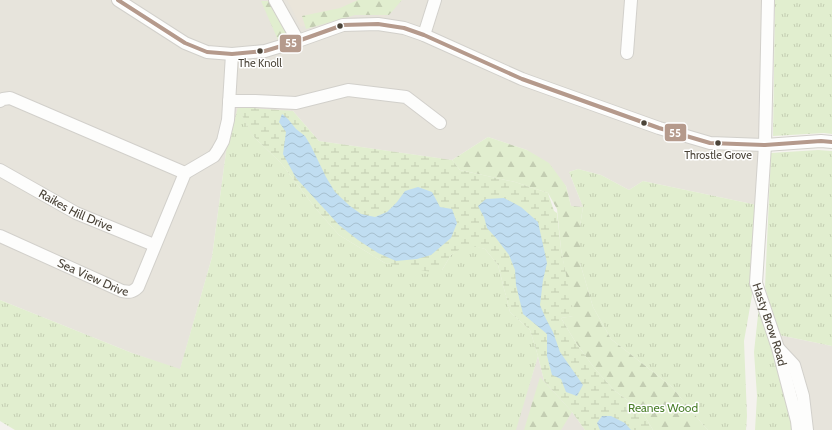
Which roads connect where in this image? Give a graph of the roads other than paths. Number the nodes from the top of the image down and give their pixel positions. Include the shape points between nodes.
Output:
1 (118, 0) edge
2 (275, 0) edge
3 (435, 0) edge
4 (629, 0) edge
5 (768, 0) edge
6 (424, 35) junction
7 (298, 41) junction
8 (627, 53) dead end
9 (232, 54) junction
10 (0, 101) edge
11 (229, 101) junction
12 (440, 123) dead end
13 (832, 142) edge
14 (765, 145) junction
15 (0, 170) edge
16 (185, 173) junction
17 (0, 236) edge
18 (154, 245) junction
19 (778, 348) junction
20 (798, 430) edge
21 (807, 430) edge

1 - 9 street via 185,44 207,52
2 - 7 street
3 - 6 street
4 - 8 street
5 - 14 street
6 - 7 street via 404,28 378,24 343,25
6 - 14 street via 522,78 659,128 710,143
7 - 9 street via 265,51
9 - 11 street
10 - 16 street via 10,98
11 - 12 street via 296,103 348,90 406,97
11 - 16 street via 228,120 218,150 214,156
13 - 14 street
14 - 19 street, Hasty Brow Road via 756,283
15 - 18 street, Raikes Hill Drive via 76,213
16 - 18 street, Sea View Drive
17 - 18 street, Sea View Drive via 129,292 138,287
19 - 20 street, Hasty Brow Road
19 - 21 street via 794,365 803,396

